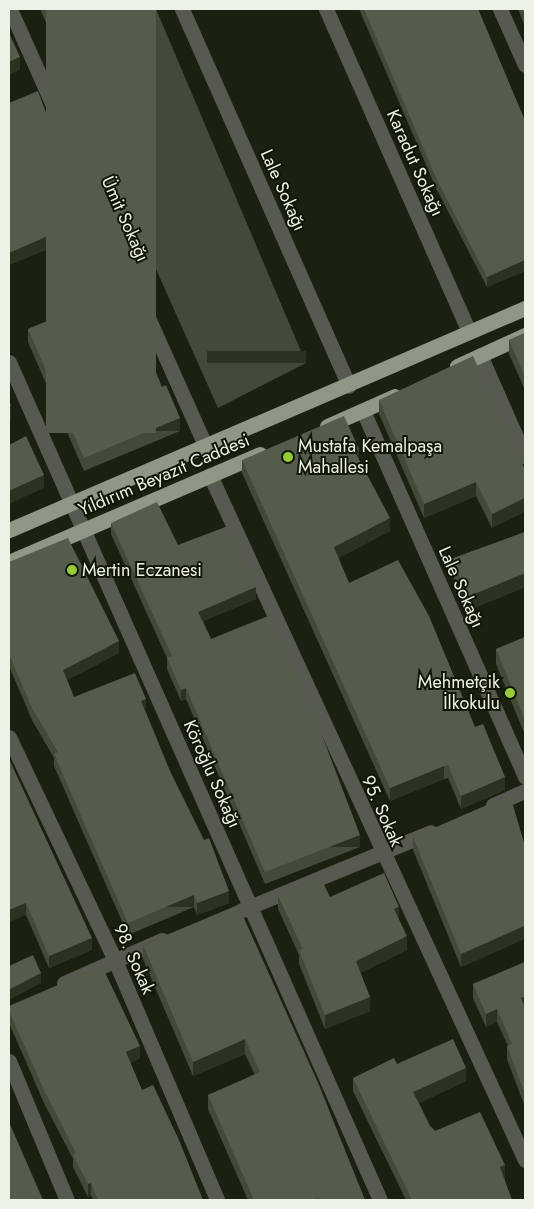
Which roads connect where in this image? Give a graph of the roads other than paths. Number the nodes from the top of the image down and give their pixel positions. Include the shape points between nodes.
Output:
1 (10, 9) edge
2 (182, 9) edge
3 (326, 9) edge
4 (500, 9) edge
5 (525, 66) edge
6 (525, 308) edge
7 (469, 332) junction
8 (525, 335) edge
9 (480, 355) junction
10 (9, 362) edge
11 (444, 372) edge
12 (349, 386) junction
13 (408, 390) edge
14 (363, 411) junction
15 (309, 434) edge
16 (205, 446) junction
17 (273, 448) edge
18 (525, 457) edge
19 (210, 475) junction
20 (71, 503) junction
21 (9, 530) edge
22 (83, 530) junction
23 (9, 562) edge
24 (9, 737) edge
25 (525, 777) edge
26 (525, 791) edge
27 (480, 811) edge
28 (444, 826) edge
29 (381, 854) junction
30 (250, 907) junction
31 (223, 917) edge
32 (177, 934) edge
33 (114, 958) junction
34 (53, 988) edge
35 (9, 1061) edge
36 (525, 1160) edge
37 (67, 1200) edge
38 (217, 1200) edge
39 (380, 1200) edge

1 - 16 street, Ümit Sokağı
2 - 12 street, Lale Sokağı
3 - 7 street, Karadut Sokağı
4 - 5 street
6 - 7 main road, Yıldırım Beyazıt Caddesi
7 - 9 main road
7 - 12 main road, Yıldırım Beyazıt Caddesi
8 - 9 main road
9 - 11 main road
9 - 18 street
10 - 20 street, Köroğlu Sokağı
12 - 16 main road, Yıldırım Beyazıt Caddesi
13 - 14 main road
14 - 15 main road
14 - 25 street, Lale Sokağı
16 - 20 main road, Yıldırım Beyazıt Caddesi
17 - 19 main road, Yıldırım Beyazıt Caddesi
19 - 22 main road, Yıldırım Beyazıt Caddesi
19 - 29 street, 95. Sokak
20 - 21 main road, Yıldırım Beyazıt Caddesi
20 - 22 street, Köroğlu Sokağı
22 - 23 main road, Yıldırım Beyazıt Caddesi
22 - 30 street, Köroğlu Sokağı
24 - 33 street, 98. Sokak
26 - 27 street
28 - 29 street
29 - 30 street
29 - 36 street, 95. Sokak
30 - 31 street
30 - 39 street, Köroğlu Sokağı
32 - 33 street
33 - 34 street
33 - 38 street, 98. Sokak
35 - 37 street

